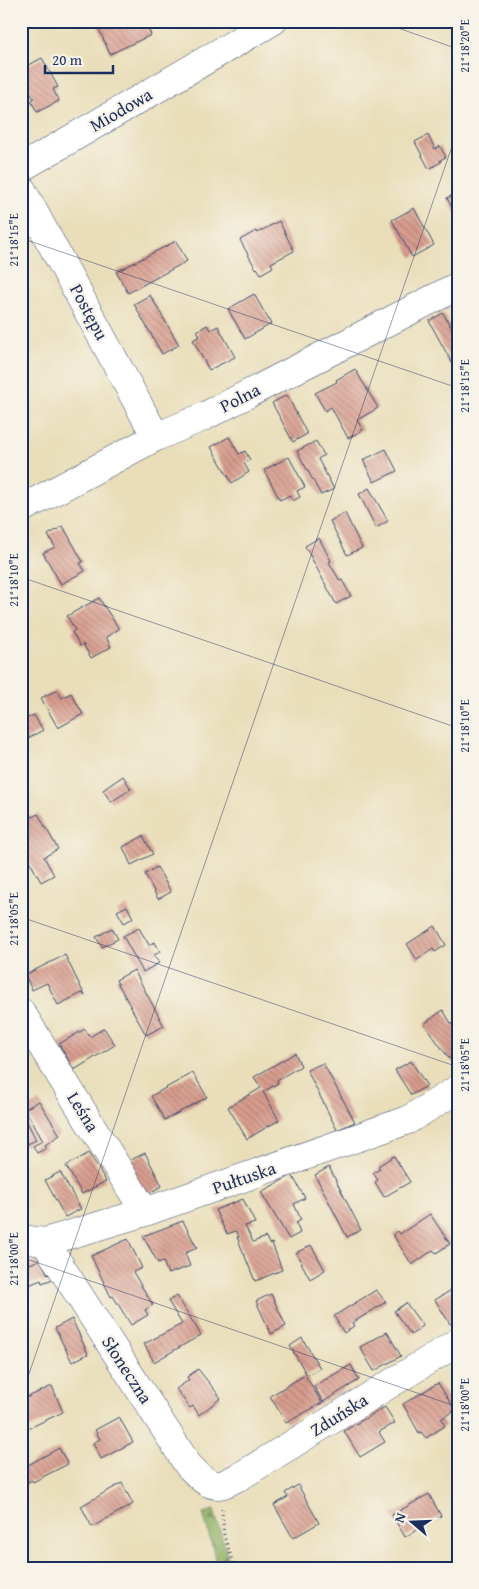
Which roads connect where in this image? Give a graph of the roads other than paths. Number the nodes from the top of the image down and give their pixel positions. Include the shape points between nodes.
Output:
1 (273, 21) edge
2 (21, 168) edge
3 (21, 188) edge
4 (458, 286) edge
5 (156, 437) junction
6 (21, 509) edge
7 (21, 1012) edge
8 (458, 1089) edge
9 (145, 1212) junction
10 (33, 1241) edge
11 (458, 1342) edge
12 (220, 1486) joint

1 - 2 street, Miodowa
3 - 5 street, Postępu
4 - 5 street, Polna via 203,417
5 - 6 street, Polna
7 - 9 street, Leśna
8 - 9 street, Pułtuska via 408,1120
9 - 10 street, Pułtuska
10 - 12 street, Słoneczna via 188,1465 208,1483
11 - 12 street, Zduńska

